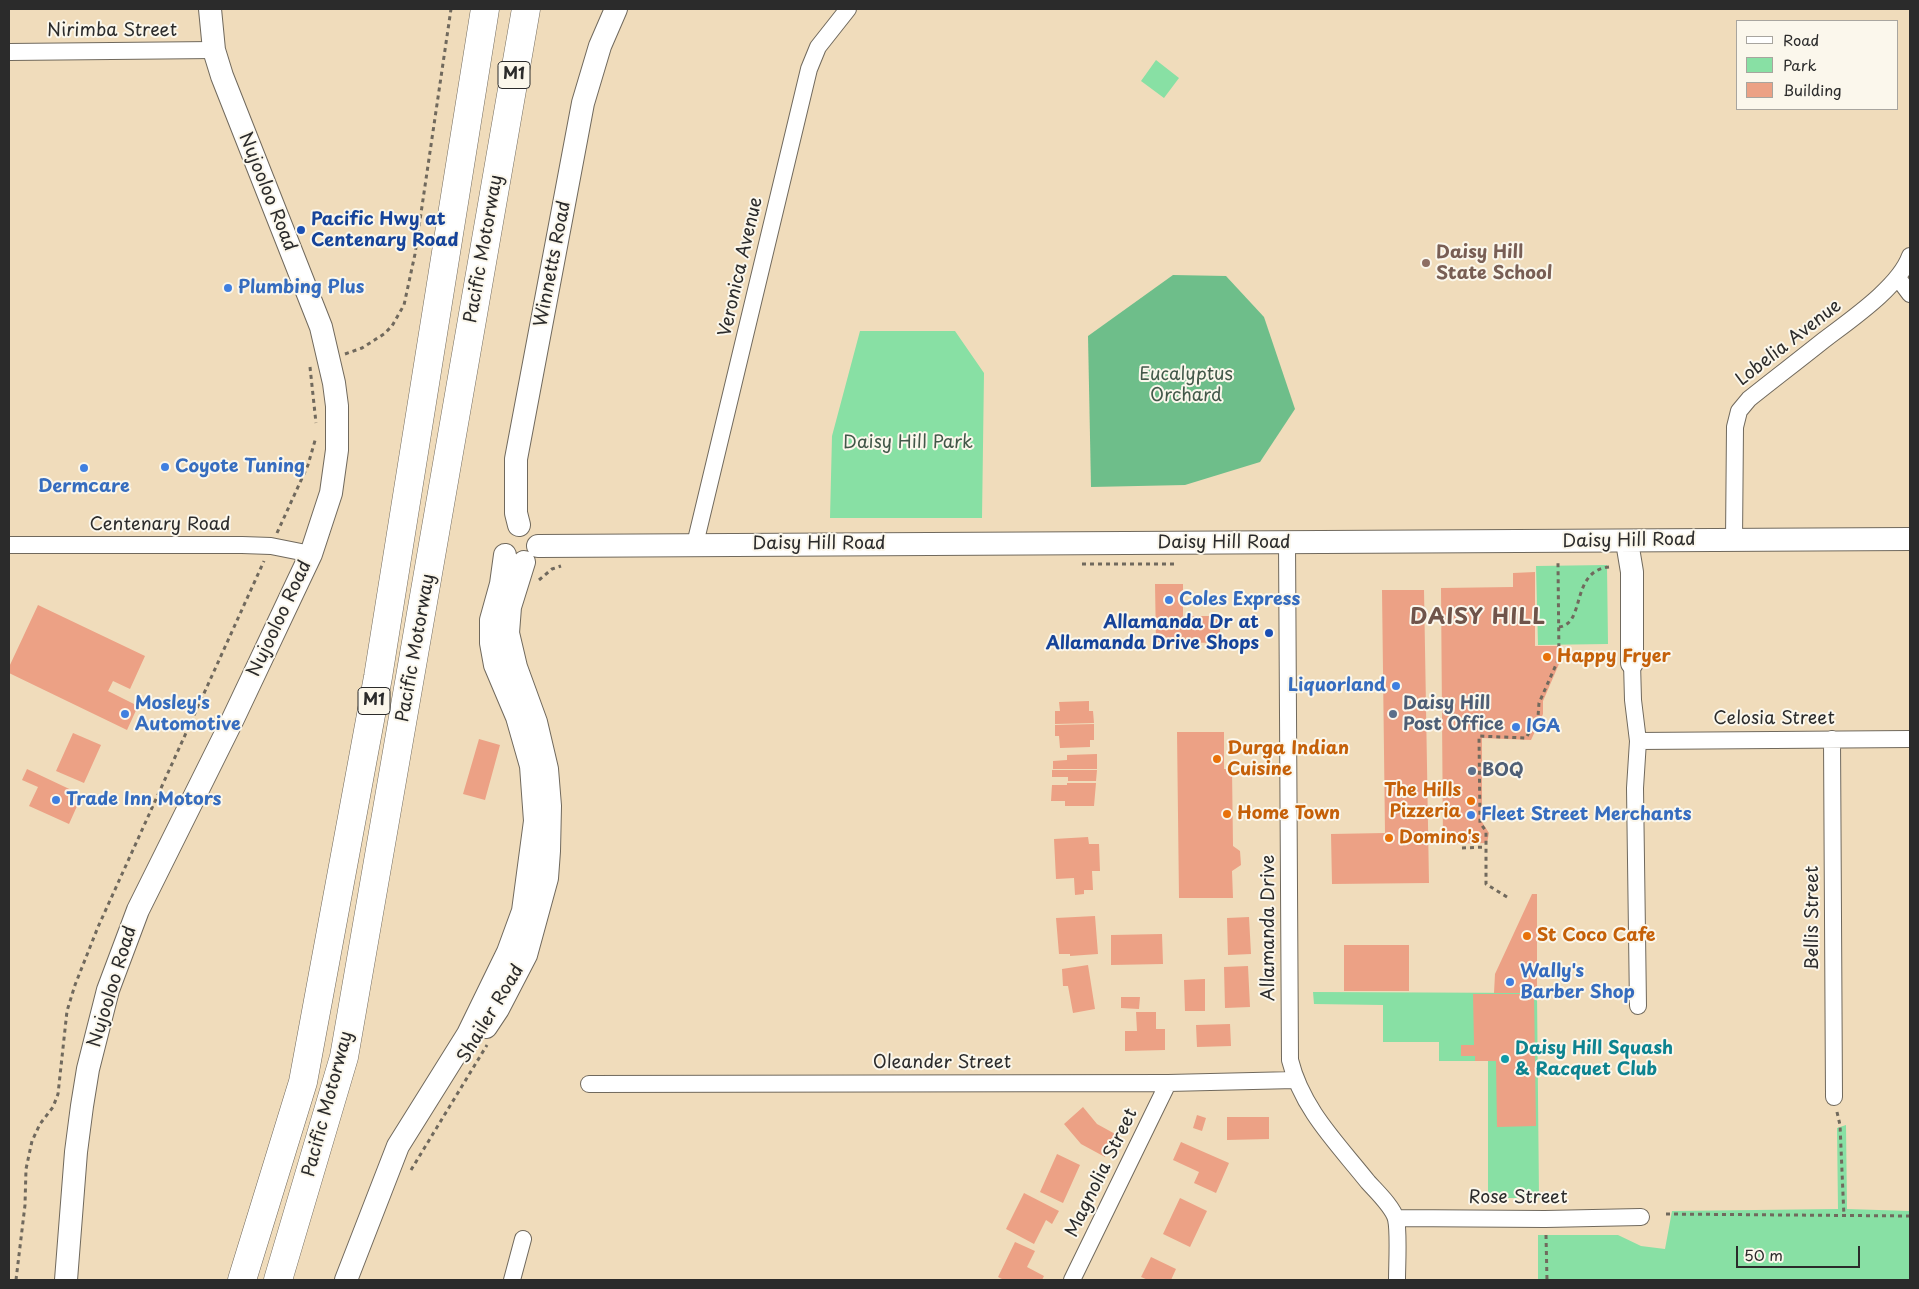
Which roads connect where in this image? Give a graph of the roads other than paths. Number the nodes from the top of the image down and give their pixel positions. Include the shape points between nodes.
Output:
1 (210, 9) edge
2 (485, 9) edge
3 (526, 9) edge
4 (540, 9) edge
5 (616, 9) edge
6 (848, 9) edge
7 (214, 50) junction
8 (9, 52) edge
9 (503, 140) junction
10 (1910, 256) edge
11 (1898, 278) junction
12 (1910, 294) edge
13 (519, 525) junction
14 (1910, 539) edge
15 (1734, 540) junction
16 (1287, 542) junction
17 (1627, 542) junction
18 (695, 544) junction
19 (9, 545) edge
20 (311, 554) junction
21 (523, 554) junction
22 (1632, 663) joint
23 (1832, 739) junction
24 (1910, 739) edge
25 (1638, 741) junction
26 (1638, 1006) dead end
27 (1295, 1080) junction
28 (1168, 1083) junction
29 (589, 1084) dead end
30 (1834, 1097) road end
31 (1641, 1217) dead end
32 (1396, 1218) junction
33 (523, 1239) dead end
34 (66, 1280) edge
35 (242, 1280) edge
36 (278, 1280) edge
37 (346, 1280) edge
38 (512, 1280) edge
39 (1072, 1280) edge
40 (1397, 1280) edge

1 - 7 street, Nujooloo Road
2 - 35 highway, Pacific Motorway / M1 via 378,677 305,1073
3 - 9 highway, Pacific Motorway / M1
4 - 9 highway
5 - 13 street, Winnetts Road via 600,46 583,104 516,459
6 - 18 street, Veronica Avenue via 818,47 809,70
7 - 8 street, Nirimba Street
7 - 20 street, Nujooloo Road via 321,327 330,360 337,406 337,450 331,493
9 - 36 highway, Pacific Motorway / M1 via 344,1057
10 - 11 street, Lobelia Avenue
11 - 12 street
11 - 15 street, Lobelia Avenue via 1862,311 1749,399 1739,411 1735,427
13 - 21 street via 530,527 537,536
13 - 21 street via 504,533 501,544
14 - 15 street, Daisy Hill Road
15 - 17 street, Daisy Hill Road
16 - 17 street, Daisy Hill Road
16 - 18 street, Daisy Hill Road
16 - 27 street, Allamanda Drive via 1290,1060
17 - 22 street via 1632,572
18 - 21 street, Daisy Hill Road
19 - 20 street, Centenary Road via 271,546
20 - 34 street, Nujooloo Road via 138,910 108,990 82,1106
21 - 37 street, Shailer Road via 510,607 508,633 547,769 550,806 547,878 526,955 498,1009 384,1185
22 - 25 street
23 - 24 street, Celosia Street
23 - 25 street, Celosia Street
23 - 30 street, Bellis Street
25 - 26 street via 1635,788
27 - 28 street, Oleander Street
27 - 32 street, Allamanda Drive via 1324,1127
28 - 29 street, Oleander Street
28 - 39 street, Magnolia Street
31 - 32 street, Rose Street
32 - 40 street
33 - 38 street

